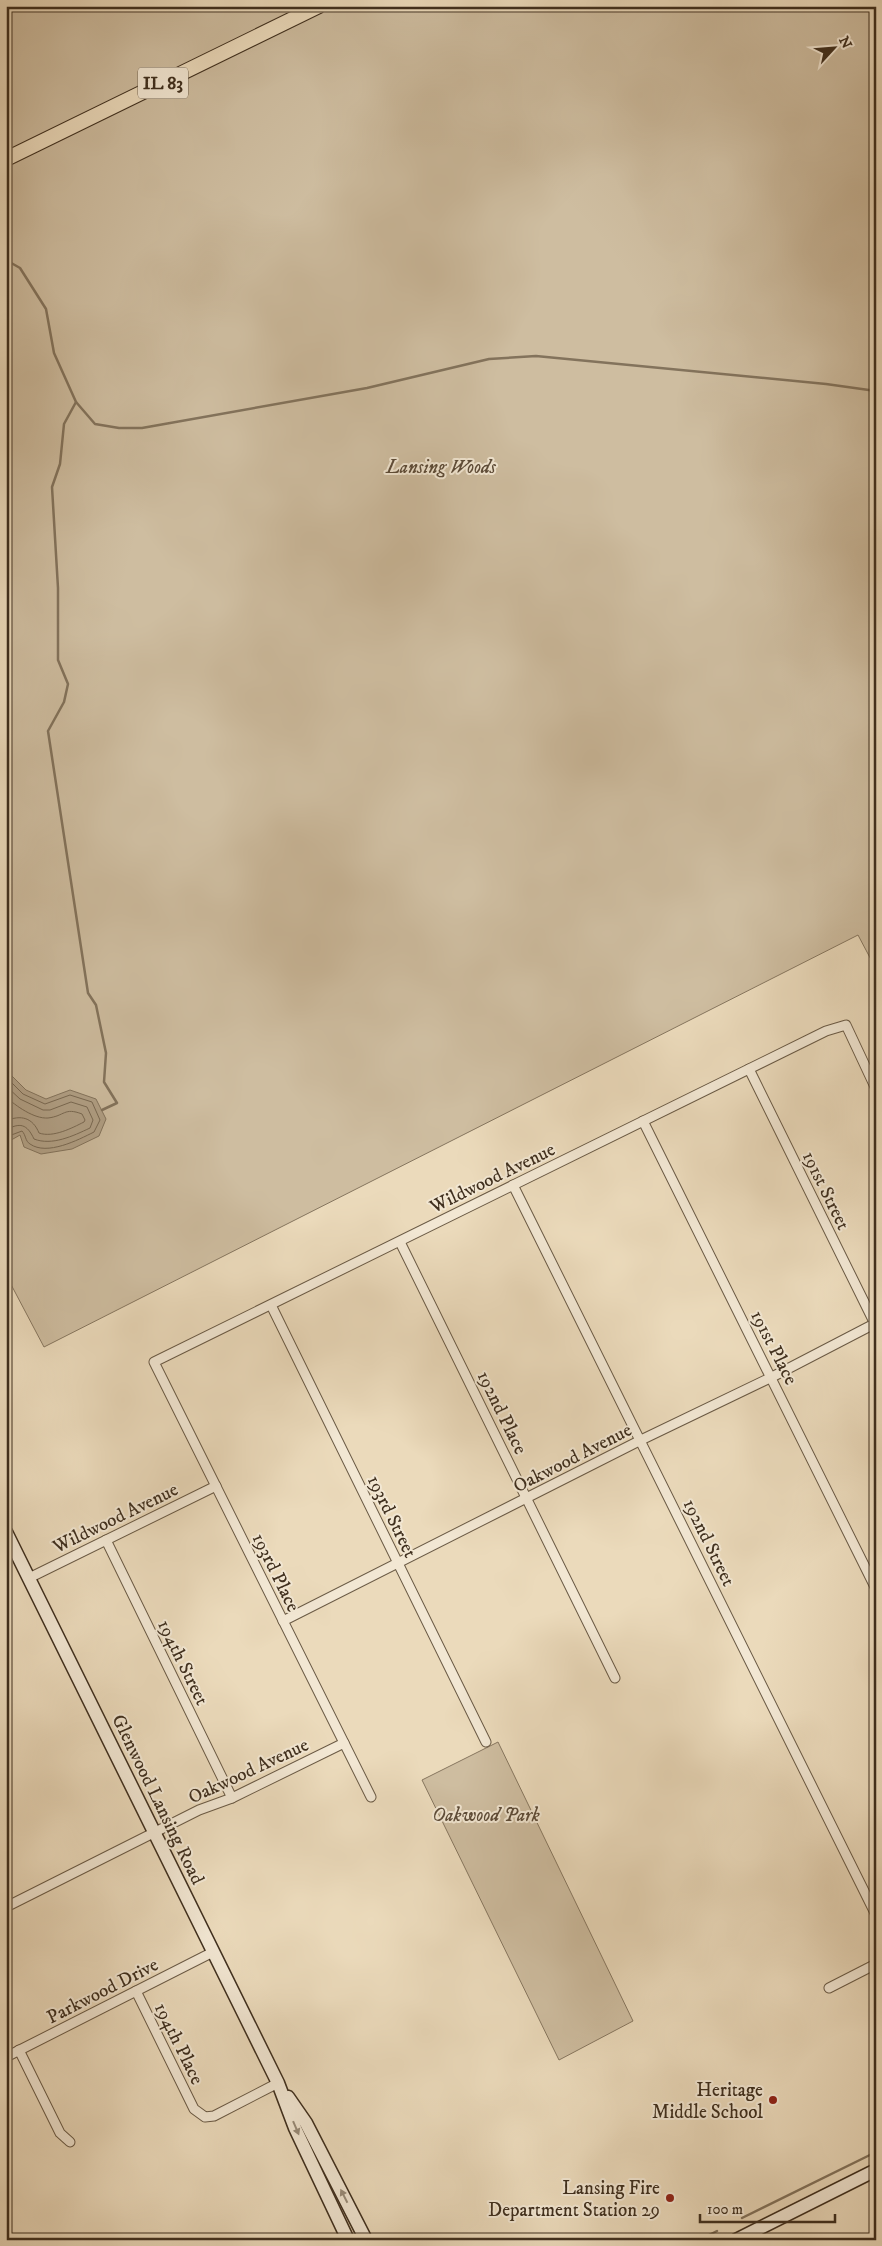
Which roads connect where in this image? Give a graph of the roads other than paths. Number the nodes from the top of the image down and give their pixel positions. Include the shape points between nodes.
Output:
1 (319, 6) edge
2 (6, 160) edge
3 (749, 1069) junction
4 (876, 1089) edge
5 (643, 1120) junction
6 (513, 1185) junction
7 (400, 1242) junction
8 (271, 1304) junction
9 (875, 1324) edge
10 (154, 1362) joint
11 (772, 1377) junction
12 (641, 1440) junction
13 (216, 1486) junction
14 (527, 1498) junction
15 (6, 1532) edge
16 (106, 1540) junction
17 (398, 1563) junction
18 (29, 1578) junction
19 (876, 1589) edge
20 (283, 1621) junction
21 (615, 1678) dead end
22 (486, 1742) dead end
23 (344, 1743) junction
24 (371, 1797) dead end
25 (232, 1798) junction
26 (154, 1832) junction
27 (6, 1907) edge
28 (876, 1915) edge
29 (213, 1952) junction
30 (876, 1964) edge
31 (829, 1988) dead end
32 (136, 1991) junction
33 (19, 2050) junction
34 (6, 2057) edge
35 (278, 2083) junction
36 (70, 2142) dead end
37 (876, 2170) edge
38 (348, 2240) edge
39 (366, 2240) edge
40 (736, 2240) edge

1 - 2 main road, IL 83
3 - 4 street, Wildwood Avenue via 826,1031 846,1025
3 - 5 street, Wildwood Avenue
3 - 9 street, 191st Street
5 - 6 street, Wildwood Avenue
5 - 11 street, 191st Place
6 - 7 street, Wildwood Avenue
6 - 12 street, 192nd Street
7 - 8 street, Wildwood Avenue
7 - 14 street, 192nd Place
8 - 10 street, Wildwood Avenue
8 - 17 street, 193rd Street
9 - 11 street, Oakwood Avenue
10 - 13 street, 193rd Place
11 - 12 street, Oakwood Avenue
11 - 19 street, 191st Place
12 - 14 street, Oakwood Avenue
12 - 28 street, 192nd Street
13 - 16 street, Wildwood Avenue
13 - 20 street, 193rd Place
14 - 17 street, Oakwood Avenue
14 - 21 street, 192nd Place
15 - 18 main road, Glenwood Lansing Road
16 - 18 street, Wildwood Avenue
16 - 25 street, 194th Street
17 - 20 street, Oakwood Avenue
17 - 22 street, 193rd Street
18 - 26 main road, Glenwood Lansing Road
20 - 23 street, 193rd Place
23 - 24 street, 193rd Place
23 - 25 street, Oakwood Avenue
25 - 26 street, Oakwood Avenue
26 - 27 street, Oakwood Avenue
26 - 29 main road, Glenwood Lansing Road
29 - 32 street, Parkwood Drive
29 - 35 main road, Glenwood Lansing Road
30 - 31 street
32 - 33 street, Parkwood Drive
32 - 35 street, 194th Place via 194,2109 205,2117 214,2116
33 - 34 street, Parkwood Drive
33 - 36 street via 60,2133
35 -> 38 main road, Glenwood Lansing Road via 295,2128
39 -> 35 main road, Glenwood Lansing Road via 306,2123
37 - 40 main road

